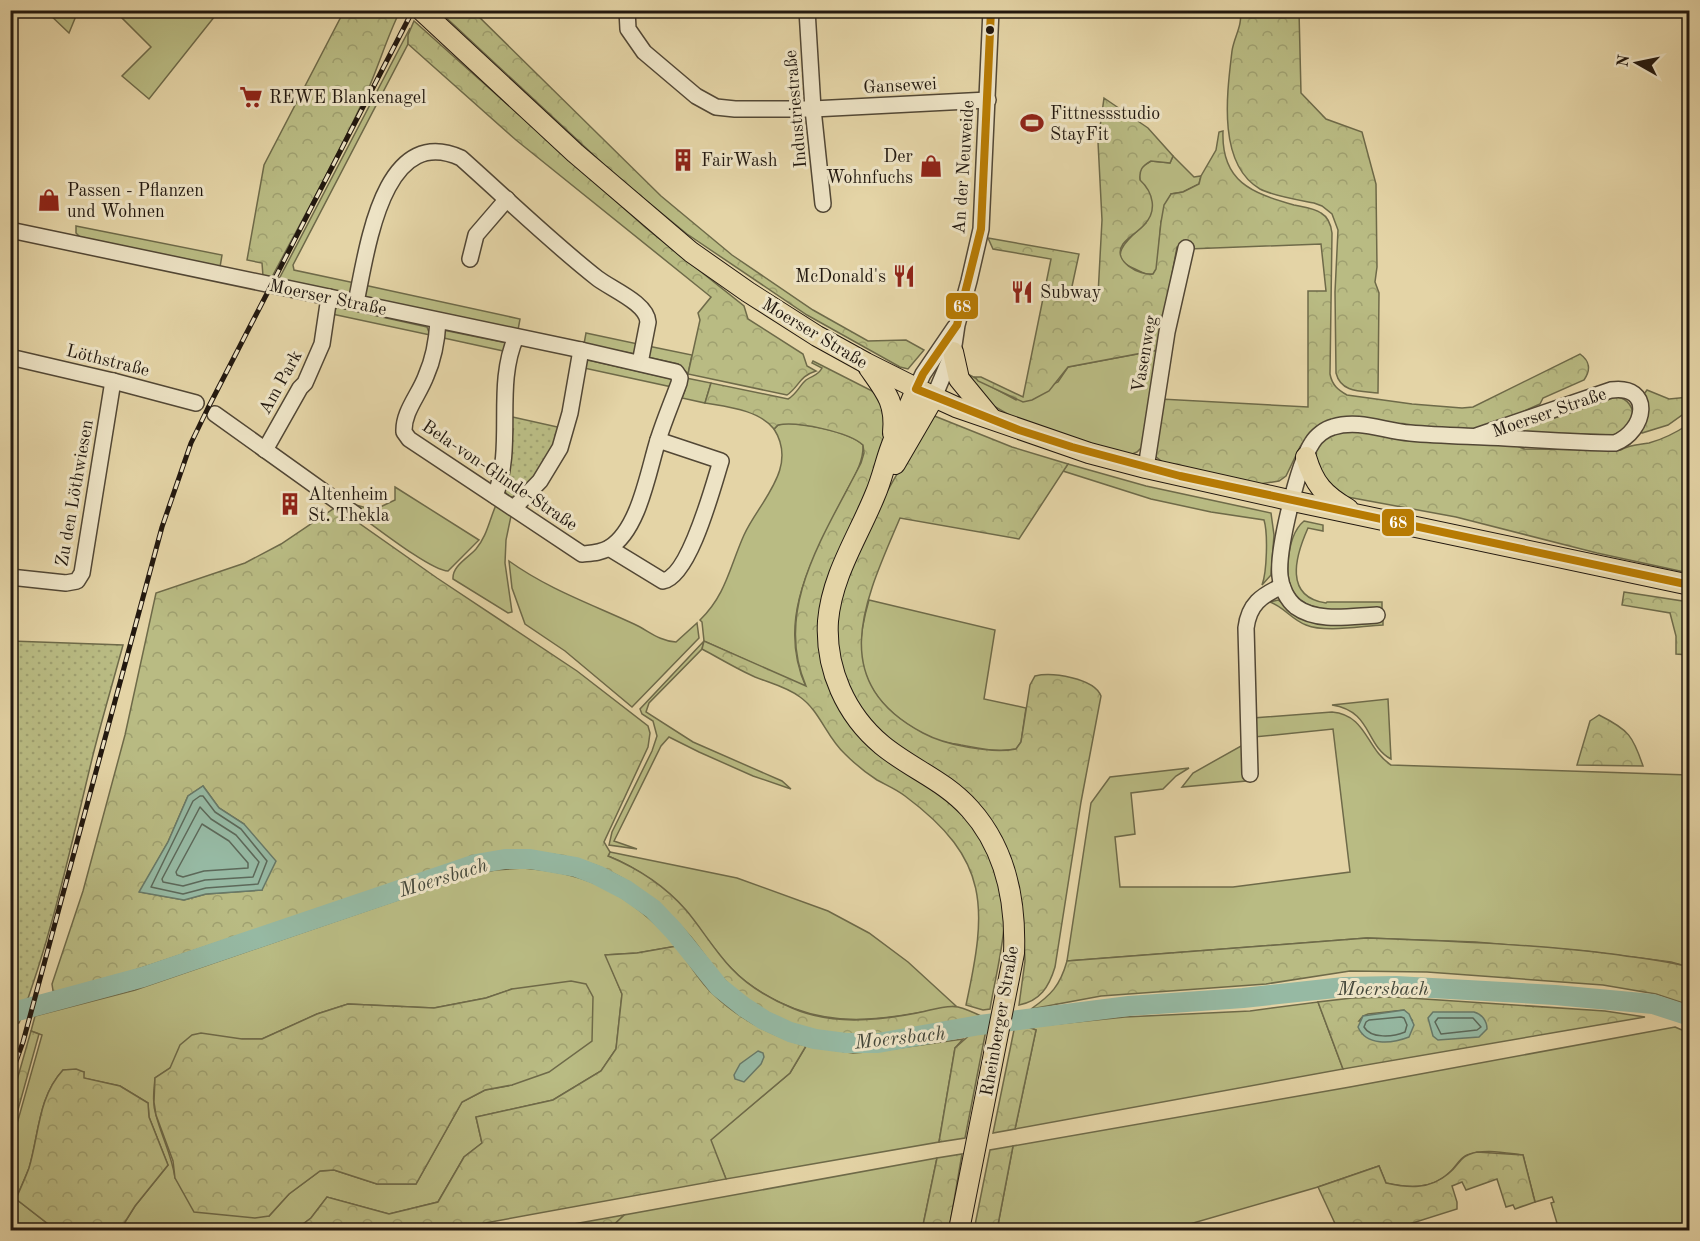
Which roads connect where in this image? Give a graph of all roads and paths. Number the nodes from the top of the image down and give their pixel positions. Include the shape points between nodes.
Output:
1 (627, 10) edge
2 (807, 10) edge
3 (991, 10) edge
4 (423, 12) edge
5 (988, 100) junction
6 (813, 109) junction
7 (507, 199) junction
8 (823, 204) dead end
9 (10, 230) edge
10 (1186, 248) dead end
11 (470, 259) dead end
12 (329, 297) junction
13 (356, 303) junction
14 (438, 321) junction
15 (957, 325) junction
16 (516, 337) junction
17 (581, 350) junction
18 (953, 352) junction
19 (10, 357) edge
20 (640, 363) junction
21 (866, 363) junction
22 (113, 381) junction
23 (925, 393) junction
24 (196, 403) dead end
25 (215, 414) dead end
26 (993, 420) junction
27 (1476, 436) junction
28 (658, 440) junction
29 (891, 446) junction
30 (265, 450) junction
31 (1306, 457) junction
32 (1146, 468) junction
33 (876, 494) junction
34 (495, 496) junction
35 (1293, 501) junction
36 (514, 508) junction
37 (355, 514) dead end
38 (1358, 515) junction
39 (609, 548) junction
40 (10, 577) edge
41 (1689, 585) edge
42 (1282, 586) junction
43 (1377, 615) dead end
44 (1250, 774) dead end
45 (959, 1230) edge

1 - 6 street, Gansewei via 628,29 644,52 696,96 716,107
2 - 6 street, Industriestraße
3 - 5 street, An der Neuweide
4 - 21 main road, Moerser Straße via 575,153 691,252 765,303
5 - 6 street, Gansewei
5 - 15 street, An der Neuweide via 981,229
6 - 8 street, Industriestraße
7 - 11 street via 476,235
7 - 13 street via 462,158 435,151 414,158 388,185 380,202
7 - 20 street via 598,279 648,316
9 - 12 street, Moerser Straße
10 - 32 street, Vasenweg via 1167,332
12 - 13 street, Moerser Straße
12 - 30 street, Am Park via 318,354
13 - 14 street, Moerser Straße
14 - 16 street, Moerser Straße
14 - 34 street, Bela-von-Glinde-Straße via 433,358 406,415 404,432
15 - 18 street, An der Neuweide
15 - 23 street, An der Neuweide via 923,374
16 - 17 street, Moerser Straße
16 - 34 street via 505,386 503,456
17 - 20 street, Moerser Straße
17 - 36 street via 560,448 540,481
18 - 23 street, An der Neuweide
18 - 26 main road via 959,379
19 - 22 street, Löthstraße
20 - 28 street, Moerser Straße via 679,375
21 - 23 main road, Moerser Straße
21 - 29 main road via 891,399
22 - 24 street, Löthstraße
22 - 40 street, Zu den Löthwiesen via 82,573 77,581 66,583
23 - 26 main road, Moerser Straße
23 - 29 main road, Rheinberger Straße
23 - 33 main road, Rheinberger Straße
25 - 30 street
26 - 32 main road, Moerser Straße
27 - 27 street, Moerser Straße via 1615,443 1633,432 1641,410 1634,393 1611,390
27 - 31 street, Moerser Straße via 1406,433 1358,424 1333,427 1312,442
28 - 39 street via 643,497 622,538
28 - 39 street via 721,461 690,552 680,569 663,581
29 - 33 main road, Rheinberger Straße
30 - 37 street
31 - 35 street, Moerser Straße
31 - 38 main road via 1318,485 1332,500
32 - 35 main road, Moerser Straße
33 - 45 main road, Rheinberger Straße via 837,579 828,621 830,660 843,695 862,726 883,746 955,795 990,836 1009,883 1015,923 1014,953
34 - 36 street, Bela-von-Glinde-Straße
35 - 38 main road, Moerser Straße
35 - 42 street, Moerser Straße via 1281,551
36 - 39 street, Bela-von-Glinde-Straße via 582,554
38 - 41 main road, Moerser Straße
42 - 43 street via 1296,607 1315,616
42 - 44 street via 1267,593 1247,616

